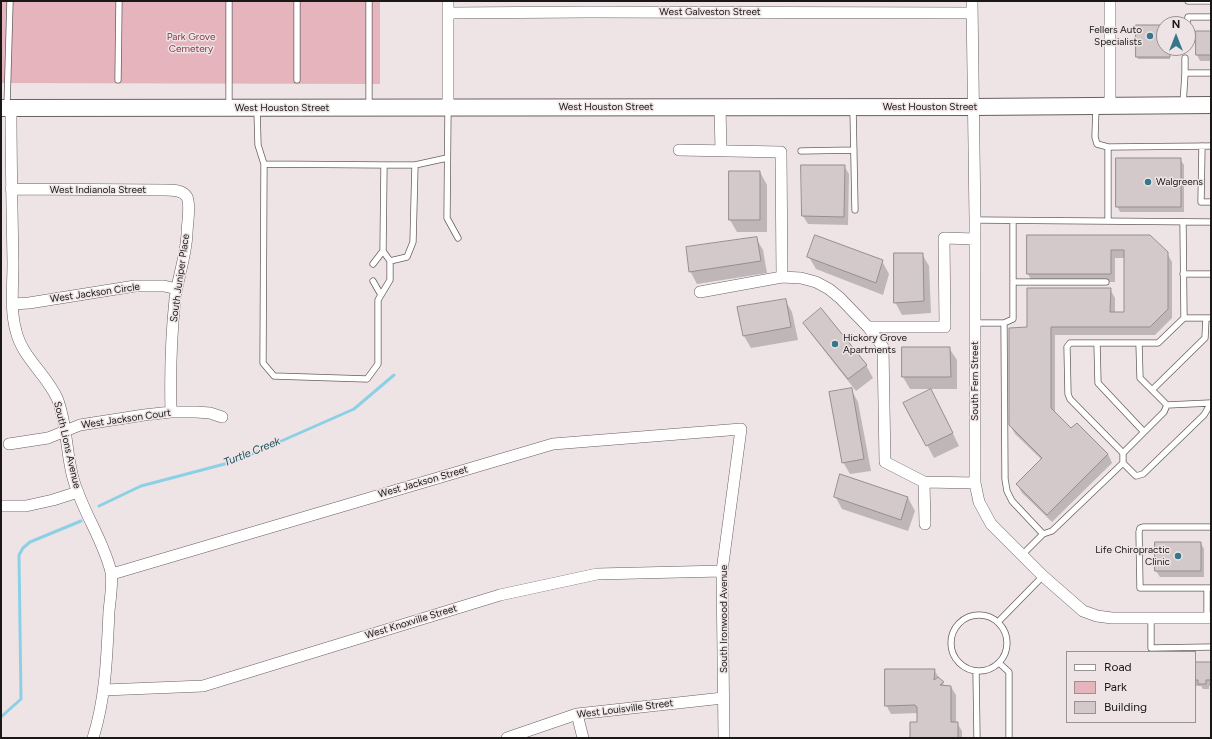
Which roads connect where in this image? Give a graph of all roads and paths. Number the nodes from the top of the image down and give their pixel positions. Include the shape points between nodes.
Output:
1 (10, 1) edge
2 (119, 1) edge
3 (229, 1) edge
4 (297, 1) edge
5 (368, 1) edge
6 (448, 1) edge
7 (972, 1) edge
8 (1110, 1) edge
9 (1188, 1) edge
10 (1211, 1) edge
11 (589, 6) edge
12 (721, 7) edge
13 (448, 13) junction
14 (972, 13) junction
15 (1196, 17) edge
16 (1211, 17) edge
17 (1186, 58) dead end
18 (1185, 73) junction
19 (1211, 74) edge
20 (118, 80) dead end
21 (297, 80) dead end
22 (1183, 105) junction
23 (1211, 105) edge
24 (1103, 106) junction
25 (369, 107) junction
26 (448, 107) junction
27 (720, 107) junction
28 (853, 107) junction
29 (974, 107) junction
30 (7, 108) edge
31 (229, 108) junction
32 (257, 108) junction
33 (1202, 146) junction
34 (1211, 146) edge
35 (1108, 147) junction
36 (680, 150) dead end
37 (854, 150) junction
38 (721, 151) junction
39 (801, 151) dead end
40 (448, 158) junction
41 (264, 164) junction
42 (415, 164) junction
43 (384, 165) junction
44 (11, 190) junction
45 (184, 194) joint
46 (1211, 202) edge
47 (855, 210) dead end
48 (975, 220) junction
49 (1013, 221) junction
50 (1108, 222) junction
51 (1183, 222) junction
52 (1211, 222) edge
53 (458, 238) dead end
54 (975, 239) junction
55 (383, 251) junction
56 (390, 261) junction
57 (373, 264) dead end
58 (1183, 274) junction
59 (1211, 274) edge
60 (782, 277) junction
61 (373, 281) dead end
62 (1013, 282) junction
63 (1106, 282) dead end
64 (177, 289) junction
65 (700, 292) dead end
66 (381, 295) junction
67 (13, 304) junction
68 (1184, 318) junction
69 (1208, 318) edge
70 (975, 323) junction
71 (1004, 323) junction
72 (868, 327) junction
73 (1097, 343) junction
74 (1139, 343) junction
75 (1152, 390) junction
76 (1211, 403) edge
77 (1167, 405) junction
78 (171, 412) junction
79 (222, 417) dead end
80 (741, 429) joint
81 (64, 430) junction
82 (1144, 432) junction
83 (9, 444) dead end
84 (1122, 453) junction
85 (1123, 463) junction
86 (924, 482) junction
87 (975, 483) junction
88 (78, 492) junction
89 (1, 506) edge
90 (925, 524) dead end
91 (1211, 527) edge
92 (1043, 534) junction
93 (1022, 555) junction
94 (722, 571) junction
95 (112, 574) junction
96 (1043, 576) junction
97 (1209, 588) edge
98 (1151, 618) junction
99 (1209, 618) edge
100 (998, 622) junction
101 (1211, 647) edge
102 (999, 664) junction
103 (976, 671) junction
104 (104, 690) junction
105 (724, 698) junction
106 (577, 714) junction
107 (93, 738) edge
108 (507, 738) edge
109 (583, 738) edge
110 (724, 738) edge
111 (977, 738) edge
112 (1009, 738) edge

1 - 30 lane
2 - 20 lane
3 - 31 lane
4 - 21 lane
5 - 25 lane
6 - 13 street
7 - 14 street, South Fern Street
8 - 24 street
9 - 10 lane
11 - 12 street, West Galveston Street
11 - 13 street, West Galveston Street
12 - 14 street, West Galveston Street
13 - 26 street
14 - 29 street, South Fern Street
15 - 16 lane
17 - 18 lane
18 - 19 lane
18 - 22 lane
22 - 23 main road, West Houston Street
22 - 24 main road, West Houston Street
24 - 29 main road, West Houston Street
24 - 35 lane via 1095,137 1097,144
25 - 26 main road, West Houston Street
25 - 32 main road, West Houston Street
26 - 27 main road, West Houston Street
26 - 40 lane
27 - 28 main road, West Houston Street
27 - 38 street
28 - 29 main road, West Houston Street
28 - 37 lane
29 - 48 street, South Fern Street
30 - 31 main road, West Houston Street
30 - 44 street, South Lions Avenue
31 - 32 main road, West Houston Street
32 - 41 lane via 258,145
33 - 34 lane
33 - 35 lane
33 - 46 lane via 1201,202
35 - 50 lane
36 - 38 street
37 - 39 lane
37 - 47 lane
38 - 60 street via 781,152
40 - 42 lane
40 - 53 lane via 447,218
41 - 43 lane
41 - 66 lane via 263,363 274,376 367,379 378,364 378,300
42 - 43 lane
42 - 56 lane via 414,242 407,257
43 - 55 lane
44 - 45 street, West Indianola Street via 176,190
44 - 67 street, South Lions Avenue
45 - 64 street, South Juniper Place via 188,199 187,238
48 - 49 lane
48 - 54 street, South Fern Street
49 - 50 lane
49 - 62 lane
50 - 51 lane
51 - 52 lane
51 - 58 lane
54 - 70 street, South Fern Street
54 - 72 street via 944,238 945,327
55 - 56 lane
55 - 57 lane
56 - 66 lane via 390,280
58 - 59 lane
58 - 68 lane
60 - 65 street
60 - 72 street via 801,278 829,289
61 - 66 lane
62 - 63 lane
62 - 71 lane via 1014,315 1013,319
64 - 67 street, West Jackson Circle via 164,286 135,286
64 - 78 street, South Juniper Place via 170,361
67 - 81 street, South Lions Avenue via 13,319 22,348 50,384 61,410
68 - 69 lane
68 - 74 lane via 1158,343
69 - 75 lane via 1205,338
70 - 71 lane
70 - 87 street, South Fern Street
71 - 92 lane via 1007,491 1012,501
72 - 86 street via 883,347 885,462
73 - 74 lane
73 - 82 lane via 1098,383
73 - 84 lane via 1070,343 1067,347 1068,394
74 - 75 lane via 1140,378
75 - 77 lane
76 - 77 lane
76 - 85 lane via 1204,415 1143,474 1136,476
77 - 82 lane via 1164,412
78 - 79 street, West Jackson Court via 210,413
78 - 81 street, West Jackson Court via 80,425
80 - 94 street, South Ironwood Avenue
80 - 95 street, West Jackson Street via 553,444
81 - 83 street, West Jackson Court via 48,438
81 - 88 street, South Lions Avenue
82 - 84 lane
84 - 85 lane
85 - 92 lane via 1052,531
86 - 87 street
86 - 90 street
87 - 93 street, South Fern Street via 979,502 991,524
88 - 89 street via 26,506
88 - 95 street, South Lions Avenue via 103,546
91 - 97 lane via 1143,527 1139,532 1140,588
92 - 93 lane
93 - 96 street, South Fern Street
94 - 104 street, West Knoxville Street via 597,574 500,594 203,686
94 - 105 street, South Ironwood Avenue
95 - 104 street, South Lions Avenue
96 - 98 street, South Fern Street via 1083,611 1112,618
96 - 100 lane
97 - 99 lane
98 - 99 street
98 - 101 lane via 1151,648
100 - 102 lane via 1007,638 1007,648
100 - 103 lane via 981,615 971,616 955,626 951,635 952,655 965,668
102 - 103 lane via 983,672
102 - 112 lane via 1009,672
103 - 111 lane
104 - 107 street, South Lions Avenue
105 - 106 street, West Louisville Street
105 - 110 street, South Ironwood Avenue
106 - 108 street, West Louisville Street
106 - 109 street

